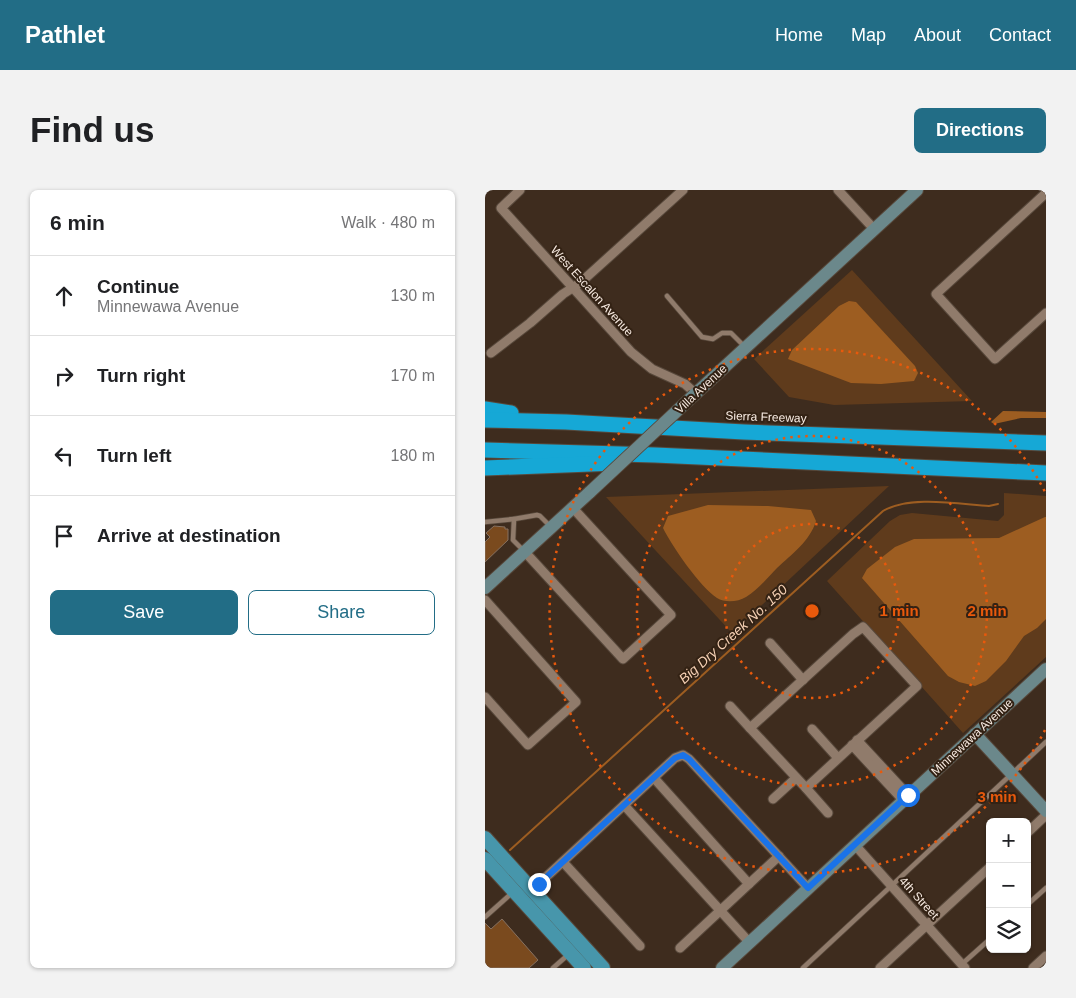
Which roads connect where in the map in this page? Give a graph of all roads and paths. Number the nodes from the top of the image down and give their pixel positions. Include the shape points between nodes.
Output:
1 (520, 190) edge
2 (683, 190) edge
3 (838, 190) edge
4 (917, 190) edge
5 (1046, 192) edge
6 (874, 230) junction
7 (572, 288) junction
8 (667, 296) dead end
9 (1046, 313) edge
10 (746, 348) junction
11 (491, 353) dead end
12 (695, 395) junction
13 (485, 409) edge
14 (485, 420) edge
15 (566, 422) junction
16 (1046, 443) edge
17 (485, 450) edge
18 (735, 458) junction
19 (485, 468) edge
20 (1046, 473) edge
21 (573, 508) junction
22 (514, 519) junction
23 (485, 522) edge
24 (551, 527) junction
25 (525, 552) junction
26 (485, 588) edge
27 (485, 600) edge
28 (770, 643) dead end
29 (1046, 669) edge
30 (803, 680) junction
31 (485, 697) edge
32 (730, 706) dead end
33 (751, 728) junction
34 (812, 729) dead end
35 (975, 734) junction
36 (855, 742) junction
37 (1046, 742) edge
38 (838, 758) junction
39 (1013, 774) junction
40 (654, 778) junction
41 (796, 778) junction
42 (806, 788) junction
43 (906, 798) junction
44 (773, 800) dead end
45 (624, 805) junction
46 (1046, 811) edge
47 (828, 814) dead end
48 (1046, 816) edge
49 (1031, 829) edge
50 (485, 838) edge
51 (855, 845) junction
52 (779, 856) junction
53 (485, 857) edge
54 (563, 862) junction
55 (986, 871) edge
56 (749, 884) junction
57 (892, 886) junction
58 (808, 888) junction
59 (1046, 888) edge
60 (532, 890) junction
61 (514, 891) junction
62 (1031, 901) edge
63 (720, 910) junction
64 (485, 918) edge
65 (927, 925) junction
66 (749, 942) junction
67 (986, 943) edge
68 (640, 946) dead end
69 (680, 948) dead end
70 (570, 953) junction
71 (1046, 956) edge
72 (729, 966) edge
73 (964, 966) edge
74 (553, 968) edge
75 (584, 968) edge
76 (594, 968) edge
77 (603, 968) edge
78 (803, 968) edge
79 (880, 968) edge
80 (1033, 968) edge

1 - 7 street, West Escalon Avenue via 501,208
2 - 7 street
3 - 6 street
4 - 6 main road, Villa Avenue
5 - 9 street via 936,294 995,359
6 - 10 main road, Villa Avenue
7 - 11 street
7 - 12 street, West Escalon Avenue via 643,363 685,384
8 - 10 lane via 702,337 713,339 722,333 731,333
10 - 12 main road, Villa Avenue
12 - 21 main road, Villa Avenue, bridge
13 - 15 highway
14 - 15 highway, Sierra Freeway
15 - 16 highway, Sierra Freeway
17 - 18 highway
18 - 19 highway
18 - 20 highway
21 - 24 main road, Villa Avenue
21 - 25 street via 671,615 623,659
22 - 23 lane
22 - 24 lane via 537,515
22 - 25 lane via 513,540
24 - 25 main road, Villa Avenue
25 - 26 main road, Villa Avenue
27 - 31 street via 576,702 528,745
28 - 30 street
29 - 35 main road, Minnewawa Avenue
30 - 33 street
30 - 36 street via 863,627 917,686
32 - 33 street
33 - 41 street
34 - 38 street
35 - 39 main road
35 - 43 main road, Minnewawa Avenue
36 - 38 street
36 - 43 street
37 - 39 lane
38 - 42 street
39 - 46 main road
39 - 57 lane
40 - 45 street
40 - 52 street via 675,758 683,755
40 - 56 street
41 - 42 street
41 - 44 street
42 - 47 street
43 - 51 main road, Minnewawa Avenue
45 - 54 street
45 - 63 street
48 - 49 street
50 - 60 main road
51 - 57 street, 4th Street
51 - 58 main road, Minnewawa Avenue
52 - 56 street
52 - 58 street
53 - 60 main road via 503,868 522,890
53 - 61 main road
54 - 60 street
54 - 68 street
55 - 65 street
56 - 63 street
57 - 65 street, 4th Street
57 - 78 lane
58 - 66 main road, Minnewawa Avenue
59 - 62 lane
60 - 77 main road
61 - 64 lane
61 - 70 main road
63 - 66 street
63 - 69 street
65 - 73 street, 4th Street
65 - 79 street
66 - 72 main road, Minnewawa Avenue
67 - 73 lane
70 - 74 lane
70 - 75 main road
70 - 76 main road via 582,955
71 - 80 street

